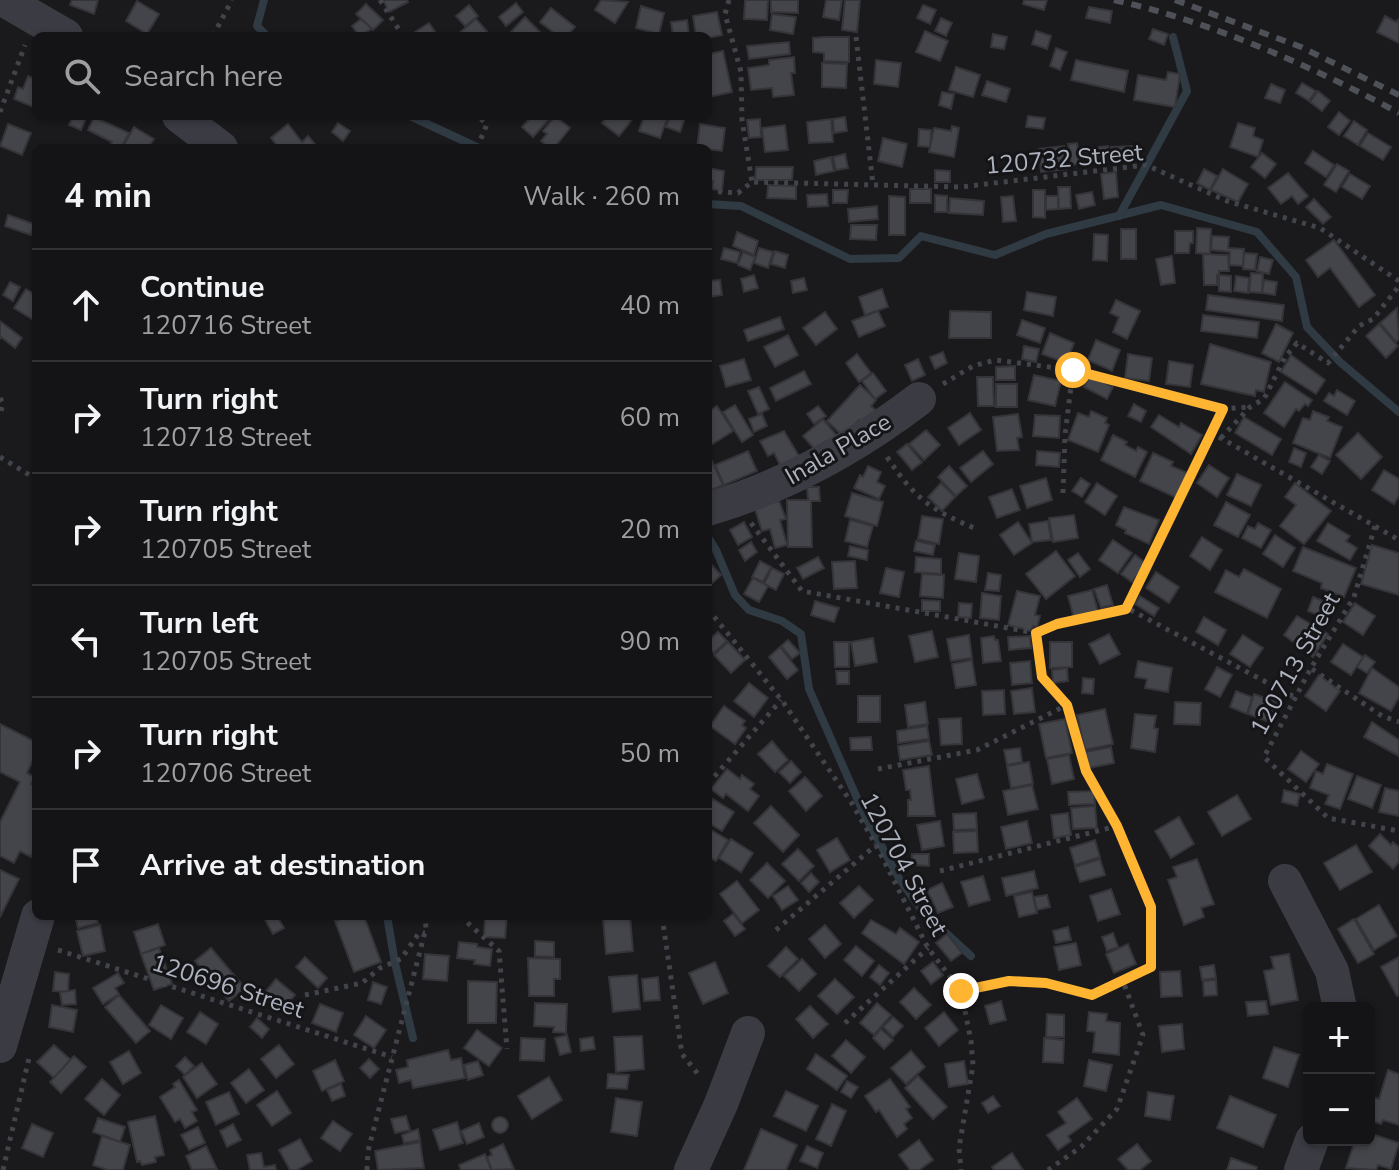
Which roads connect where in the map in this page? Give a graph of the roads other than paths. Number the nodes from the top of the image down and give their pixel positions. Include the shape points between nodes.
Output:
1 (4, 0) edge
2 (59, 32) edge
3 (184, 120) edge
4 (216, 144) edge
5 (919, 399) dead end
6 (721, 505) edge
7 (1285, 881) dead end
8 (37, 920) edge
9 (1339, 1002) edge
10 (748, 1033) dead end
11 (0, 1046) edge
12 (1310, 1146) edge
13 (691, 1170) edge
14 (1301, 1170) edge

1 - 2 street
3 - 4 street
5 - 6 street, Inala Place via 807,472
7 - 9 street via 1332,971
8 - 11 street
10 - 13 street
12 - 14 street

